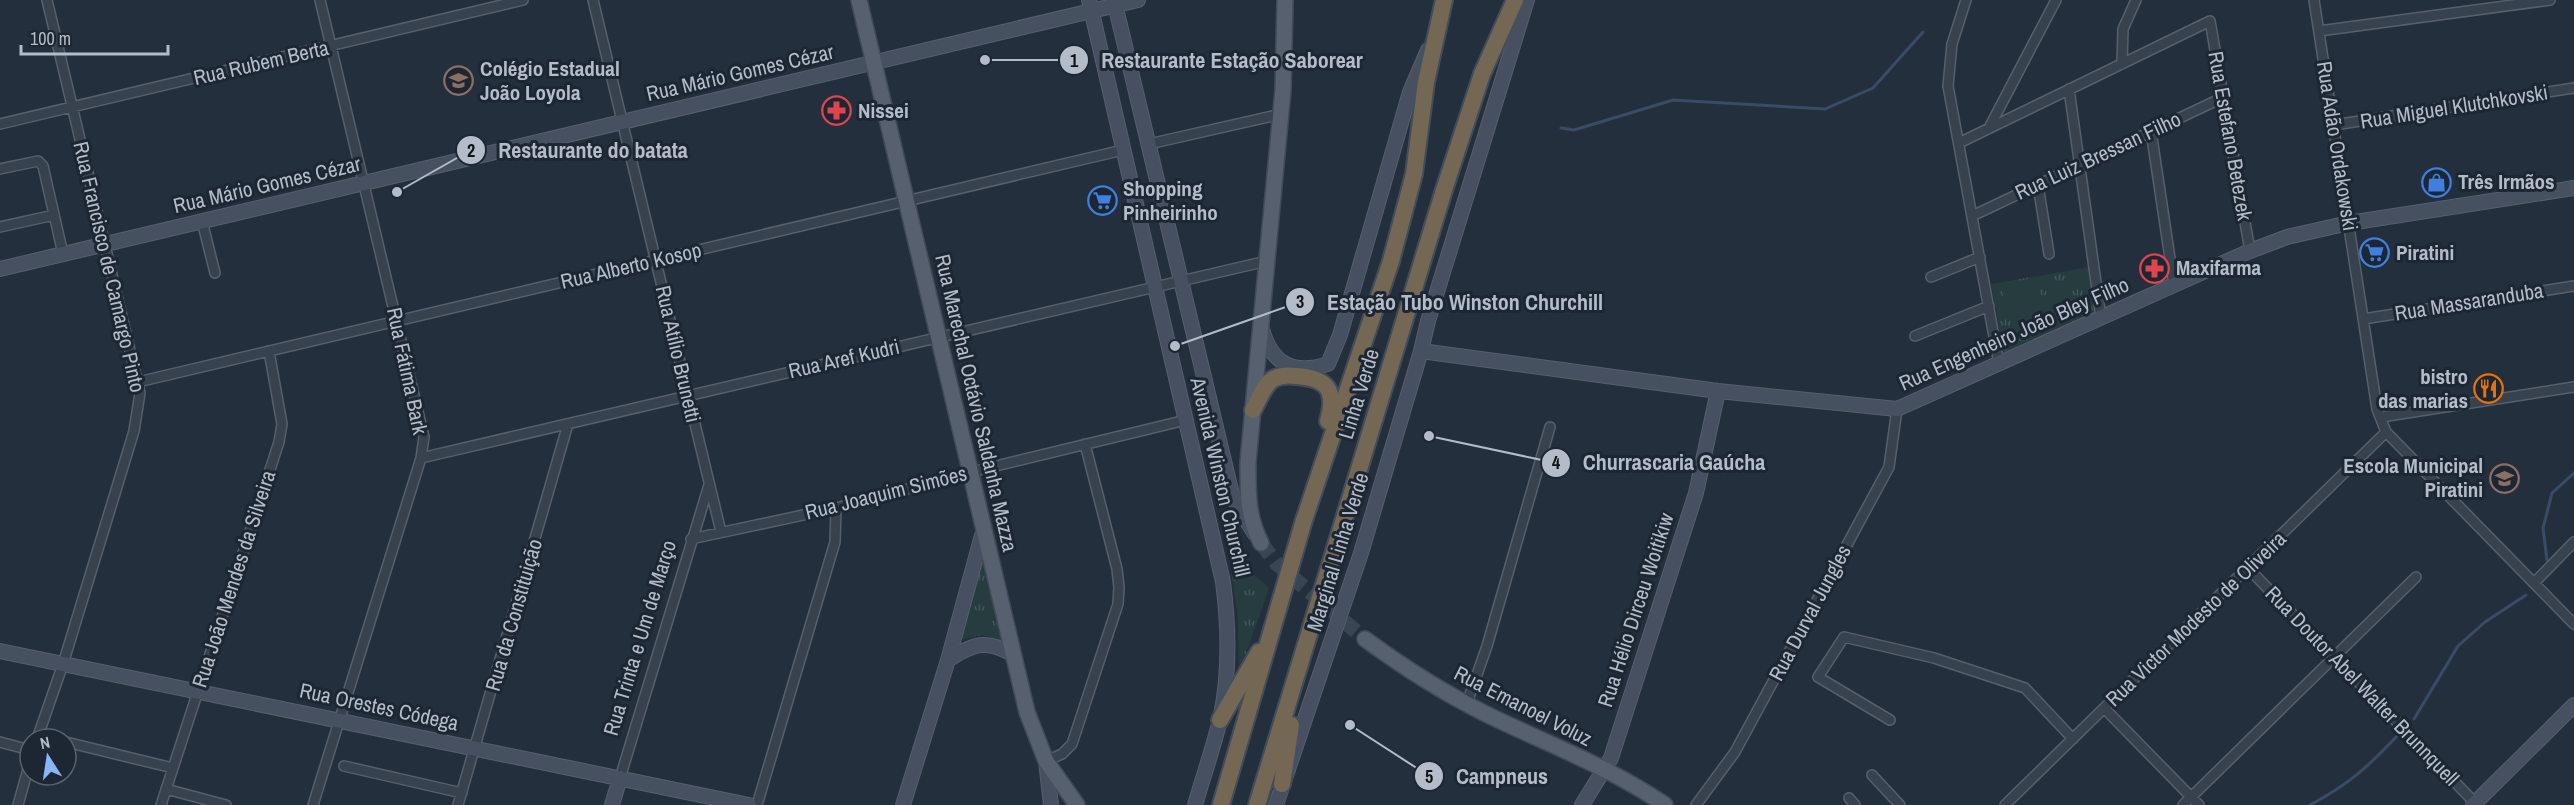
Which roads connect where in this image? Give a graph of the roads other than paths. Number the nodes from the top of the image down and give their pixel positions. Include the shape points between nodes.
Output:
1 (47, 0) edge
2 (320, 0) edge
3 (523, 0) edge
4 (593, 0) edge
5 (859, 0) edge
6 (1138, 0) edge
7 (1285, 0) edge
8 (1444, 0) edge
9 (1515, 0) edge
10 (1527, 0) edge
11 (1966, 0) edge
12 (2056, 0) edge
13 (2136, 0) edge
14 (2314, 0) edge
15 (2550, 0) edge
16 (1115, 3) edge
17 (1091, 6) edge
18 (1436, 31) junction
19 (2319, 31) junction
20 (331, 46) junction
21 (874, 63) junction
22 (2122, 64) junction
23 (2574, 88) edge
24 (2069, 89) junction
25 (2224, 97) junction
26 (73, 108) junction
27 (1281, 114) junction
28 (623, 122) junction
29 (0, 124) edge
30 (2334, 125) junction
31 (1989, 128) junction
32 (2151, 131) junction
33 (1959, 143) junction
34 (1149, 144) junction
35 (1124, 150) junction
36 (2079, 165) junction
37 (0, 170) edge
38 (364, 183) junction
39 (2038, 185) junction
40 (2574, 189) edge
41 (907, 201) junction
42 (54, 215) junction
43 (1972, 216) junction
44 (202, 221) junction
45 (2349, 223) junction
46 (0, 227) edge
47 (105, 244) junction
48 (2250, 251) junction
49 (63, 254) junction
50 (2049, 254) dead end
51 (1980, 257) junction
52 (656, 260) junction
53 (1267, 261) junction
54 (0, 269) edge
55 (214, 273) dead end
56 (1931, 277) dead end
57 (1181, 280) junction
58 (2174, 285) junction
59 (1156, 286) junction
60 (2574, 286) edge
61 (1989, 306) junction
62 (2101, 318) junction
63 (2363, 319) junction
64 (397, 321) junction
65 (1261, 327) junction
66 (1915, 336) dead end
67 (939, 337) junction
68 (269, 351) junction
69 (1421, 351) junction
70 (1999, 364) junction
71 (138, 382) junction
72 (2574, 387) edge
73 (1718, 391) junction
74 (688, 396) junction
75 (1897, 409) junction
76 (1253, 410) junction
77 (2380, 417) junction
78 (1186, 420) junction
79 (568, 424) junction
80 (1550, 427) dead end
81 (2386, 432) junction
82 (1085, 444) junction
83 (421, 458) junction
84 (971, 472) junction
85 (709, 483) junction
86 (836, 507) junction
87 (1304, 520) junction
88 (984, 528) junction
89 (721, 532) junction
90 (691, 539) junction
91 (2574, 542) edge
92 (1261, 543) joint
93 (2248, 568) junction
94 (2416, 577) dead end
95 (2534, 583) junction
96 (2574, 624) edge
97 (1271, 630) junction
98 (1365, 639) tunnel mouth
99 (0, 651) edge
100 (1014, 655) junction
101 (2334, 657) junction
102 (948, 660) junction
103 (63, 664) junction
104 (1298, 676) junction
105 (197, 691) junction
106 (1467, 703) junction
107 (2574, 705) edge
108 (2104, 708) junction
109 (1220, 720) junction
110 (1890, 720) dead end
111 (339, 721) junction
112 (41, 727) edge
113 (2073, 739) junction
114 (0, 742) edge
115 (78, 745) edge
116 (18, 747) edge
117 (475, 749) junction
118 (1046, 761) junction
119 (344, 766) dead end
120 (173, 768) junction
121 (1604, 770) junction
122 (1872, 775) dead end
123 (620, 778) junction
124 (1282, 784) junction
125 (23, 787) edge
126 (166, 789) junction
127 (462, 793) junction
128 (2191, 797) junction
129 (1070, 804) edge
130 (2475, 804) edge
131 (18, 805) edge
132 (161, 805) edge
133 (226, 805) edge
134 (313, 805) edge
135 (458, 805) edge
136 (612, 805) edge
137 (749, 805) edge
138 (757, 805) edge
139 (903, 805) edge
140 (1050, 805) edge
141 (1195, 805) edge
142 (1221, 805) edge
143 (1257, 805) edge
144 (1276, 805) edge
145 (1582, 805) edge
146 (1665, 805) edge
147 (1696, 805) edge
148 (1900, 805) edge
149 (2005, 805) edge
150 (2183, 805) edge
151 (2199, 805) edge

1 - 26 street, Rua Francisco de Camargo Pinto
2 - 20 street, Rua Fátima Bark
3 - 20 street, Rua Rubem Berta
4 - 28 street, Rua Atílio Brunetti
5 - 21 main road, Rua Marechal Octávio Saldanha Mazza
6 - 16 street, Rua Mário Gomes Cézar
7 - 27 main road
8 - 18 highway, Linha Verde
9 - 104 highway, Linha Verde via 1482,74 1444,190
10 - 69 street, Marginal Linha Verde
11 - 33 street via 1952,44 1948,75
12 - 31 street
13 - 22 street via 2123,29
14 - 19 street, Rua Adão Ordakowski
15 - 19 street
16 - 17 street, Rua Mário Gomes Cézar
16 - 34 street, Avenida Winston Churchill
17 - 21 street, Rua Mário Gomes Cézar
17 - 35 street, Avenida Winston Churchill
18 - 65 street via 1410,92 1328,364 1311,370 1293,368 1277,359 1266,345
18 - 87 highway, Linha Verde via 1414,174 1391,261
19 - 30 street, Rua Adão Ordakowski
20 - 26 street, Rua Rubem Berta
20 - 38 street, Rua Fátima Bark
21 - 28 street, Rua Mário Gomes Cézar
21 - 41 main road, Rua Marechal Octávio Saldanha Mazza
22 - 24 street
22 - 25 street, Rua Estefano Betezek via 2210,21
23 - 30 street, Rua Miguel Klutchkovski
24 - 31 street
24 - 36 street
25 - 32 street, Rua Luiz Bressan Filho
25 - 48 street, Rua Estefano Betezek
26 - 29 street, Rua Rubem Berta
26 - 47 street, Rua Francisco de Camargo Pinto
27 - 34 street
27 - 53 main road
28 - 38 street, Rua Mário Gomes Cézar
28 - 52 street, Rua Atílio Brunetti
30 - 45 street, Rua Adão Ordakowski
31 - 33 street
32 - 36 street, Rua Luiz Bressan Filho
32 - 58 street
33 - 43 street
34 - 57 street, Avenida Winston Churchill
35 - 41 street, Rua Alberto Kosop
35 - 59 street, Avenida Winston Churchill
36 - 39 street, Rua Luiz Bressan Filho
36 - 62 street
37 - 42 street via 38,161
38 - 44 street, Rua Mário Gomes Cézar
38 - 64 street, Rua Fátima Bark
39 - 43 street, Rua Luiz Bressan Filho
39 - 50 street
40 - 45 street, Rua Engenheiro João Bley Filho
41 - 52 street, Rua Alberto Kosop
41 - 67 main road, Rua Marechal Octávio Saldanha Mazza
42 - 46 street
42 - 49 street
43 - 51 street
44 - 47 street, Rua Mário Gomes Cézar
44 - 55 street
45 - 48 street, Rua Engenheiro João Bley Filho via 2287,237
45 - 63 street, Rua Adão Ordakowski
47 - 49 street, Rua Mário Gomes Cézar
47 - 71 street, Rua Francisco de Camargo Pinto
48 - 58 street, Rua Engenheiro João Bley Filho
49 - 54 street, Rua Mário Gomes Cézar
51 - 56 street
51 - 61 street
52 - 64 street, Rua Alberto Kosop
52 - 74 street, Rua Atílio Brunetti
53 - 57 street, Rua Aref Kudri
53 - 65 main road
57 - 59 street, Rua Aref Kudri
57 - 92 street, Avenida Winston Churchill via 1231,489 1244,519
58 - 62 street, Rua Engenheiro João Bley Filho
59 - 67 street, Rua Aref Kudri
59 - 78 street, Avenida Winston Churchill
60 - 63 street, Rua Massaranduba
61 - 66 street
61 - 70 street
62 - 70 street, Rua Engenheiro João Bley Filho
63 - 77 street, Rua Adão Ordakowski
64 - 68 street, Rua Alberto Kosop
64 - 83 street, Rua Fátima Bark via 422,427
65 - 76 main road
67 - 74 street, Rua Aref Kudri
67 - 84 main road, Rua Marechal Octávio Saldanha Mazza
68 - 71 street, Rua Alberto Kosop
68 - 105 street, Rua João Mendes da Silveira via 282,424 279,442
69 - 73 street, Rua Engenheiro João Bley Filho
69 - 124 street, Marginal Linha Verde via 1361,553
70 - 75 street, Rua Engenheiro João Bley Filho
71 - 103 street, Rua Francisco de Camargo Pinto via 134,431
72 - 77 street
73 - 75 street, Rua Engenheiro João Bley Filho
73 - 121 street, Rua Hélio Dirceu Woitikiw via 1696,493
74 - 79 street, Rua Aref Kudri
74 - 85 street, Rua Atílio Brunetti
75 - 147 street, Rua Durval Jungles via 1889,467 1735,752
76 - 87 highway via 1265,387 1284,375 1324,382 1330,392 1331,410 1304,504
76 - 92 main road via 1247,498
77 - 81 street, Rua Adão Ordakowski
78 - 82 street, Rua Joaquim Simões
78 - 109 street, Avenida Winston Churchill via 1220,563 1226,606 1227,660
79 - 83 street, Rua Aref Kudri
79 - 117 street, Rua da Constituição
80 - 106 street
81 - 93 street, Rua Victor Modesto de Oliveira
81 - 95 street
82 - 84 street, Rua Joaquim Simões
82 - 118 street via 1117,569 1118,604 1072,744
83 - 111 street, Rua Fátima Bark
84 - 86 street, Rua Joaquim Simões
84 - 88 main road, Rua Marechal Octávio Saldanha Mazza
85 - 89 street, Rua Atílio Brunetti
85 - 90 street, Rua Trinta e Um de Março
86 - 89 street, Rua Joaquim Simões
86 - 138 street via 835,542
87 - 97 highway, Linha Verde
88 - 100 main road, Rua Marechal Octávio Saldanha Mazza
88 - 102 street
89 - 90 street, Rua Joaquim Simões
90 - 123 street, Rua Trinta e Um de Março
91 - 95 street
93 - 101 street, Rua Doutor Abel Walter Brunnquell
93 - 108 street, Rua Victor Modesto de Oliveira
94 - 101 street
95 - 96 street
97 - 109 highway
97 - 142 highway, Linha Verde
98 - 106 main road, Rua Emanoel Voluz
99 - 103 street, Rua Orestes Códega
100 - 102 street via 1001,647 982,644
100 - 118 main road, Rua Marechal Octávio Saldanha Mazza via 1027,712
101 - 128 street
101 - 130 street, Rua Doutor Abel Walter Brunnquell
102 - 139 street
103 - 105 street, Rua Orestes Códega
103 - 112 street, Rua Francisco de Camargo Pinto
104 - 124 highway
104 - 143 highway, Linha Verde
105 - 111 street, Rua Orestes Códega
105 - 120 street, Rua João Mendes da Silveira
106 - 121 main road, Rua Emanoel Voluz
107 - 130 street
108 - 113 street, Rua Victor Modesto de Oliveira
108 - 128 street
109 - 141 street
110 - 113 street via 1818,677 1844,637 1934,658 2025,688
111 - 117 street, Rua Orestes Códega
111 - 134 street, Rua Fátima Bark
113 - 149 street, Rua Victor Modesto de Oliveira
114 - 116 street
115 - 120 street
117 - 123 street, Rua Orestes Códega
117 - 127 street, Rua da Constituição
118 - 129 main road, Rua Marechal Octávio Saldanha Mazza
118 - 140 street
119 - 127 street
120 - 126 street, Rua João Mendes da Silveira
121 - 145 street, Rua Hélio Dirceu Woitikiw
121 - 146 main road, Rua Emanoel Voluz
122 - 148 street
123 - 136 street, Rua Trinta e Um de Março
123 - 137 street, Rua Orestes Códega
124 - 144 street, Marginal Linha Verde
125 - 131 street
126 - 132 street, Rua João Mendes da Silveira
126 - 133 street
127 - 135 street, Rua da Constituição
128 - 150 street
128 - 151 street

